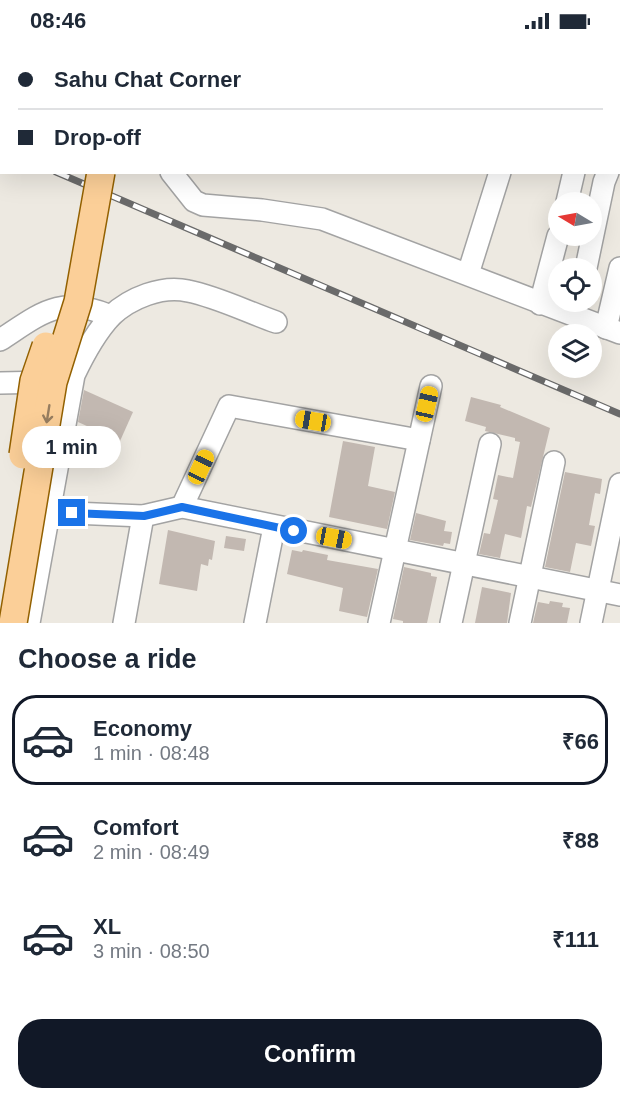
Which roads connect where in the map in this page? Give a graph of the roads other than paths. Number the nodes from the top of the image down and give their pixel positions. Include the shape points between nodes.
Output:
1 (85, 174) edge
2 (101, 174) edge
3 (173, 174) edge
4 (499, 174) edge
5 (574, 174) edge
6 (607, 174) edge
7 (569, 192) edge
8 (555, 246) edge
9 (588, 258) edge
10 (620, 268) edge
11 (468, 274) junction
12 (540, 304) junction
13 (548, 305) edge
14 (584, 312) edge
15 (111, 316) junction
16 (276, 322) dead end
17 (613, 330) edge
18 (0, 340) edge
19 (43, 381) junction
20 (0, 383) edge
21 (431, 386) dead end
22 (419, 440) junction
23 (490, 444) dead end
24 (554, 462) dead end
25 (620, 484) edge
26 (182, 507) junction
27 (49, 512) junction
28 (144, 516) junction
29 (274, 527) junction
30 (395, 549) junction
31 (465, 562) junction
32 (530, 576) junction
33 (599, 590) junction
34 (620, 595) edge
35 (0, 602) edge
36 (13, 623) edge
37 (29, 623) edge
38 (124, 623) edge
39 (255, 623) edge
40 (379, 623) edge
41 (451, 623) edge
42 (520, 623) edge
43 (591, 623) edge

1 - 19 main road, bridge via 68,280
2 - 19 main road, bridge via 78,302
3 - 11 street via 194,201 203,206 322,219
4 - 11 street
5 - 7 street
6 - 9 street
8 - 12 street
10 - 17 street
11 - 12 street
12 - 13 street
14 - 17 street
15 - 16 street via 151,293 186,290
15 - 18 street via 93,309 60,306
15 - 27 street via 74,375
19 - 20 street
19 - 35 main road, bridge
19 -> 36 main road, bridge
21 - 22 street
22 - 26 street via 229,406
22 - 30 street
23 - 31 street
24 - 32 street
25 - 33 street
26 - 28 street
26 - 29 street
27 - 28 street
27 - 37 street
28 - 38 street
29 - 30 street
29 - 39 street
30 - 31 street
30 - 40 street
31 - 32 street
31 - 41 street
32 - 33 street
32 - 42 street
33 - 34 street
33 - 43 street

